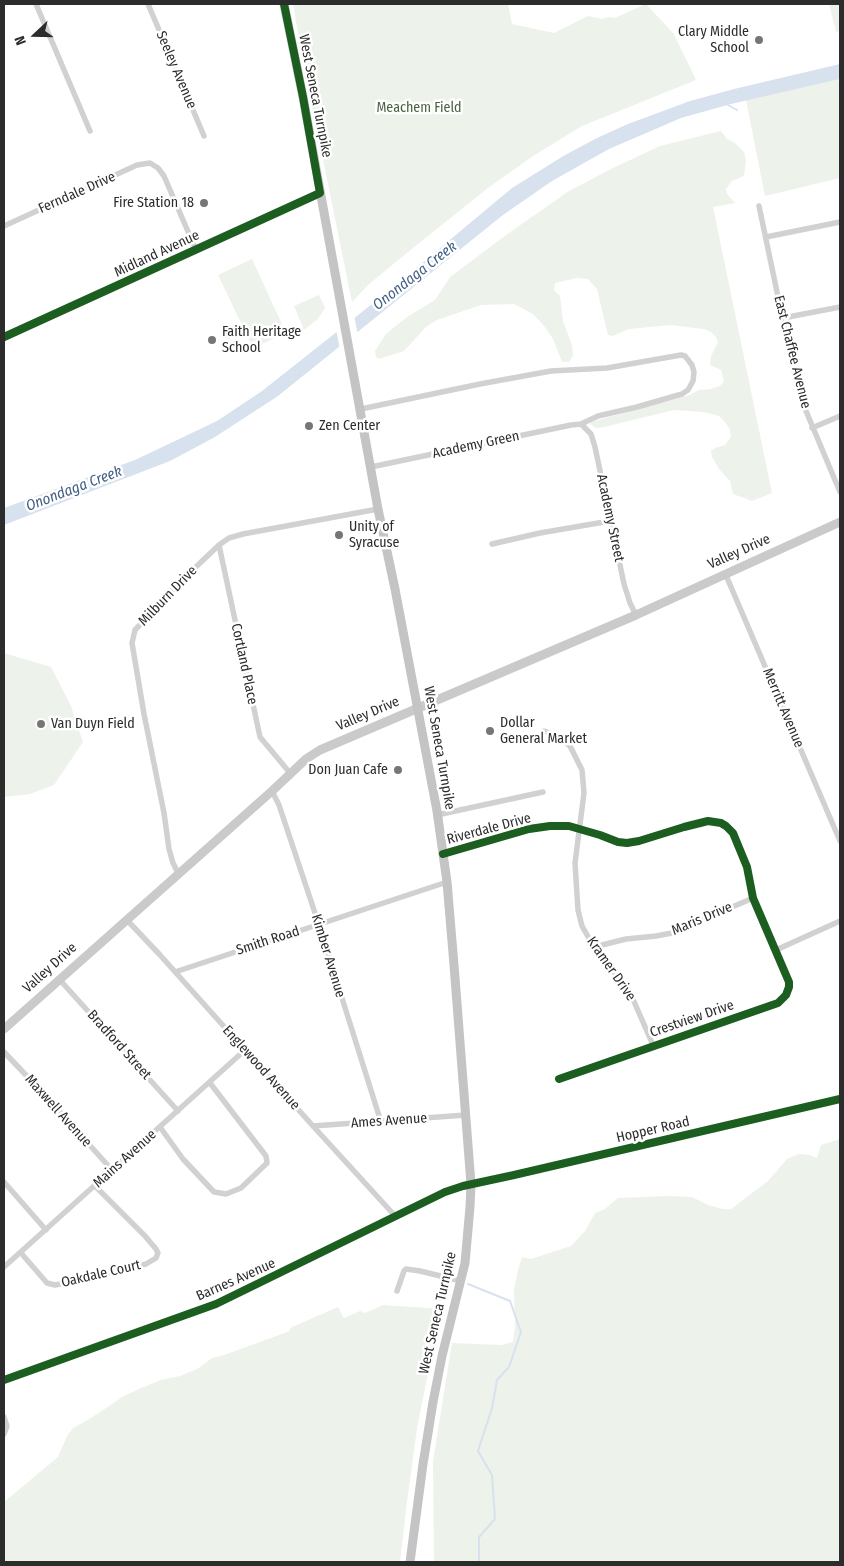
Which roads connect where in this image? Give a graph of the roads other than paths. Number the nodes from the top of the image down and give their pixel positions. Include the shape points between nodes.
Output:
1 (36, 4) edge
2 (148, 4) edge
3 (284, 4) edge
4 (90, 130) dead end
5 (204, 136) dead end
6 (320, 192) junction
7 (759, 206) dead end
8 (840, 222) edge
9 (4, 226) edge
10 (766, 238) junction
11 (196, 250) junction
12 (840, 307) edge
13 (783, 318) junction
14 (4, 337) edge
15 (361, 408) junction
16 (840, 416) edge
17 (581, 424) junction
18 (812, 428) junction
19 (371, 467) junction
20 (840, 492) edge
21 (378, 509) junction
22 (610, 521) junction
23 (840, 522) edge
24 (492, 544) dead end
25 (219, 545) junction
26 (725, 574) junction
27 (636, 614) junction
28 (418, 709) junction
29 (544, 731) dead end
30 (290, 773) junction
31 (272, 790) junction
32 (543, 792) dead end
33 (437, 815) junction
34 (579, 829) junction
35 (840, 842) edge
36 (443, 854) junction
37 (178, 873) junction
38 (447, 882) junction
39 (753, 898) junction
40 (126, 919) junction
41 (840, 921) edge
42 (319, 925) junction
43 (594, 947) junction
44 (776, 950) junction
45 (175, 972) junction
46 (60, 979) junction
47 (4, 1029) edge
48 (654, 1045) junction
49 (245, 1050) junction
50 (4, 1052) edge
51 (559, 1079) dead end
52 (210, 1083) junction
53 (840, 1098) edge
54 (178, 1111) junction
55 (466, 1115) junction
56 (381, 1122) junction
57 (313, 1126) junction
58 (160, 1127) junction
59 (112, 1170) junction
60 (4, 1182) edge
61 (470, 1184) junction
62 (95, 1186) junction
63 (396, 1217) junction
64 (46, 1230) junction
65 (21, 1253) junction
66 (4, 1267) edge
67 (461, 1281) junction
68 (396, 1291) dead end
69 (4, 1380) edge
70 (4, 1417) edge
71 (4, 1434) edge
72 (410, 1562) edge

1 - 4 street
2 - 5 street, Seeley Avenue
3 - 6 main road, West Seneca Turnpike
6 - 11 street, Midland Avenue
6 - 15 main road, West Seneca Turnpike
7 - 10 street, East Chaffee Avenue
8 - 10 street
9 - 11 street, Ferndale Drive via 137,165 150,163 164,176
10 - 13 street, East Chaffee Avenue
11 - 14 street, Midland Avenue
12 - 13 street
13 - 18 street, East Chaffee Avenue via 801,399
15 - 17 street, Academy Green via 551,372 607,368 681,355 692,365 693,381 682,394 598,416
15 - 19 main road, West Seneca Turnpike
16 - 18 street
17 - 19 street, Academy Green
17 - 22 street, Academy Street via 591,434 595,447
18 - 20 street, East Chaffee Avenue
19 - 21 main road, West Seneca Turnpike
21 - 25 street, Milburn Drive via 243,534
21 - 28 main road, West Seneca Turnpike
22 - 24 street
22 - 27 street, Academy Street via 624,584
23 - 26 main road, Valley Drive
25 - 30 street, Cortland Place via 260,738
25 - 37 street, Milburn Drive via 135,630 132,643 169,849
26 - 27 main road, Valley Drive
26 - 35 street, Merritt Avenue
27 - 28 main road, Valley Drive
28 - 30 main road, Valley Drive via 320,750
28 - 33 main road, West Seneca Turnpike
29 - 34 street, Kramer Drive via 570,746 582,770 584,793
30 - 31 main road, Valley Drive
31 - 37 main road, Valley Drive
31 - 42 street, Kimber Avenue
32 - 33 street
33 - 36 main road, West Seneca Turnpike
34 - 36 street, Riverdale Drive via 550,826 529,829
34 - 39 street, Riverdale Drive via 626,843 708,821 720,823 733,833 748,867
34 - 43 street, Kramer Drive via 575,862 578,910 582,926
36 - 38 main road, West Seneca Turnpike
37 - 40 main road, Valley Drive
38 - 42 street, Smith Road
38 - 55 main road, West Seneca Turnpike
39 - 43 street, Maris Drive via 672,933
39 - 44 street
40 - 45 street, Englewood Avenue
40 - 46 main road, Valley Drive
41 - 44 street
42 - 45 street, Smith Road
42 - 56 street, Kimber Avenue
43 - 48 street, Kramer Drive via 629,990
44 - 48 street, Crestview Drive via 790,987 778,1002
45 - 49 street, Englewood Avenue
46 - 47 main road, Valley Drive
46 - 54 street, Bradford Street
48 - 51 street, Crestview Drive
49 - 52 street, Mains Avenue
49 - 57 street, Englewood Avenue
50 - 59 street, Maxwell Avenue
52 - 54 street, Mains Avenue
52 - 58 street via 266,1156 267,1163 241,1188 226,1194 214,1192 183,1159
53 - 61 street, Hopper Road
54 - 58 street, Mains Avenue
55 - 56 street, Ames Avenue
55 - 61 main road, West Seneca Turnpike
56 - 57 street, Ames Avenue
57 - 63 street, Englewood Avenue
58 - 59 street, Mains Avenue
59 - 62 street, Mains Avenue
60 - 64 street
61 - 63 street, Barnes Avenue via 445,1192
61 - 67 main road, West Seneca Turnpike via 467,1249
62 - 64 street, Mains Avenue
62 - 65 street, Oakdale Court via 145,1236 158,1253 156,1258 130,1268 49,1284
63 - 69 street, Barnes Avenue via 216,1304
64 - 65 street, Mains Avenue
65 - 66 street, Mains Avenue
67 - 68 street via 406,1269
67 - 72 main road, West Seneca Turnpike via 433,1402
70 - 71 street via 7,1426

